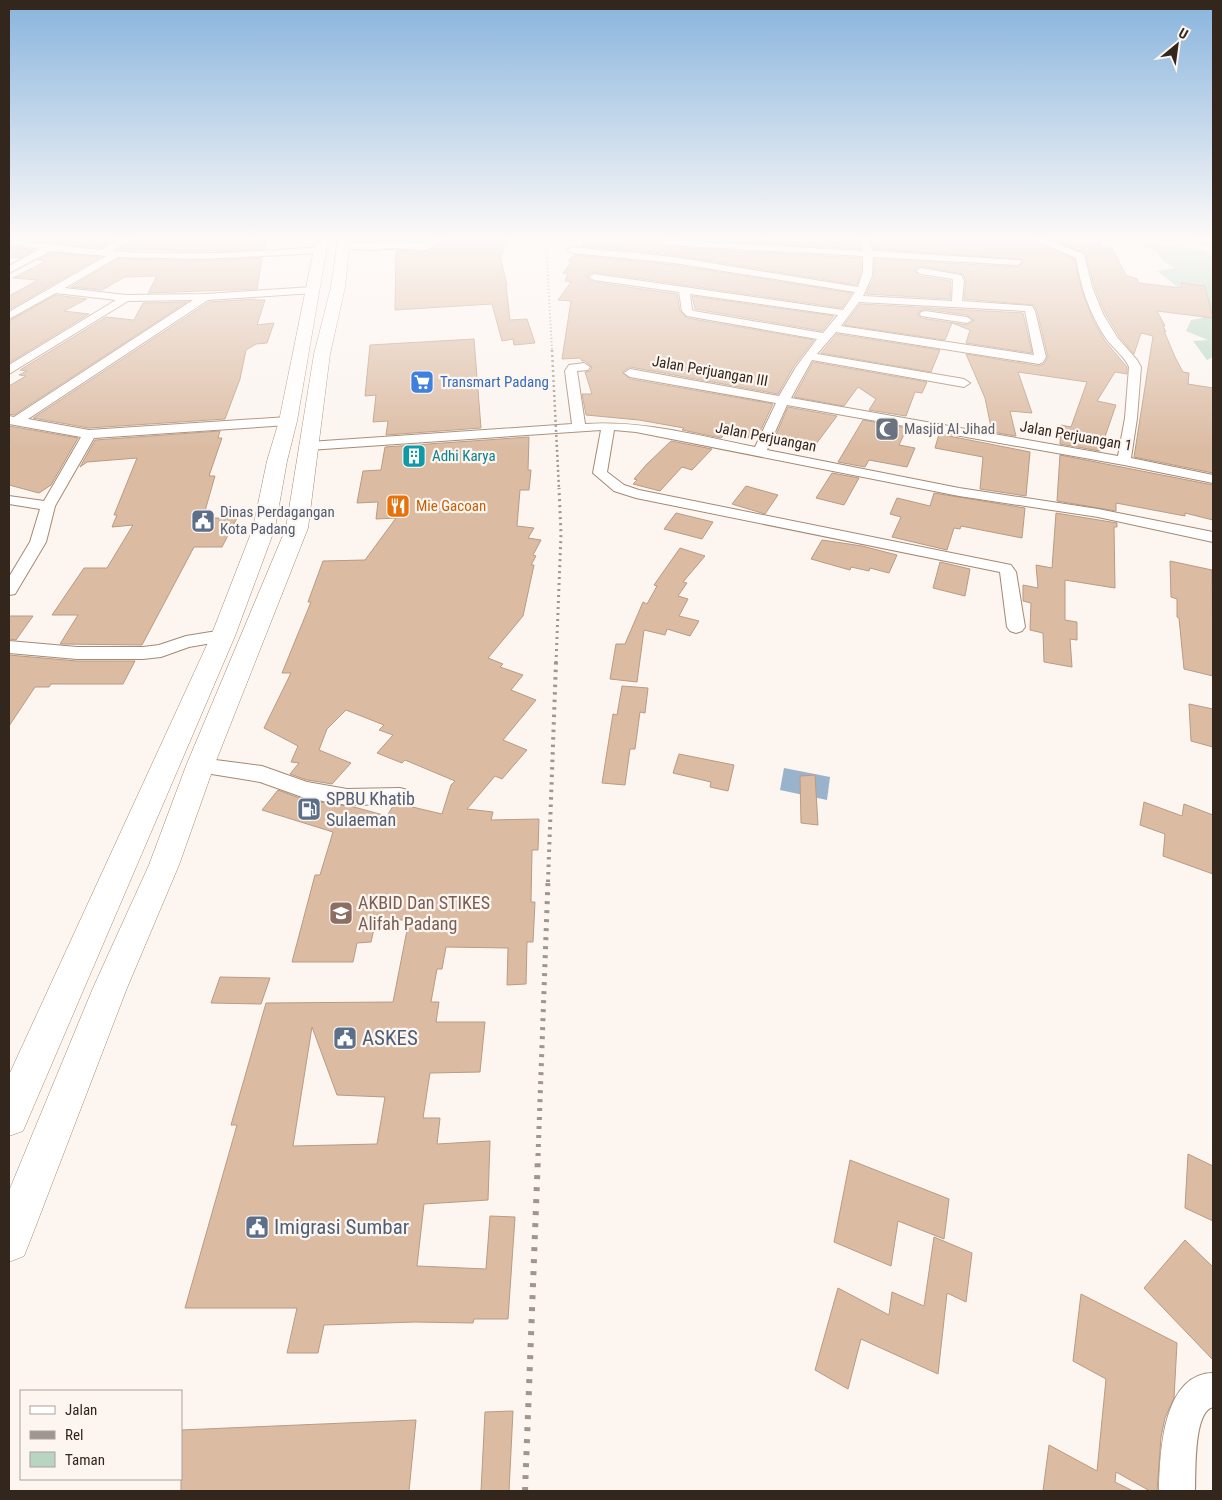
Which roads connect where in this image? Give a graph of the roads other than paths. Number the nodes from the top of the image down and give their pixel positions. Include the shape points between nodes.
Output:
1 (106, 310) edge
2 (185, 310) edge
3 (316, 310) edge
4 (325, 310) edge
5 (687, 310) edge
6 (816, 310) edge
7 (847, 310) edge
8 (901, 310) edge
9 (964, 310) edge
10 (1029, 310) edge
11 (1097, 310) edge
12 (844, 314) junction
13 (834, 328) junction
14 (968, 328) junction
15 (825, 337) junction
16 (971, 350) junction
17 (809, 356) junction
18 (584, 367) dead end
19 (9, 370) edge
20 (630, 373) dead end
21 (964, 382) dead end
22 (784, 401) junction
23 (13, 420) edge
24 (288, 422) junction
25 (608, 426) junction
26 (579, 428) junction
27 (89, 434) junction
28 (309, 446) junction
29 (760, 451) junction
30 (1124, 461) junction
31 (1213, 479) edge
32 (9, 500) edge
33 (48, 506) junction
34 (1213, 537) edge
35 (9, 588) edge
36 (1016, 626) dead end
37 (223, 636) junction
38 (9, 647) edge
39 (200, 766) junction
40 (400, 796) dead end
41 (9, 1117) edge
42 (9, 1241) edge
43 (1213, 1390) edge
44 (1177, 1491) edge

1 - 19 street
2 - 23 street
3 - 24 main road
4 - 28 main road
5 - 15 street via 691,314
6 - 12 street
7 - 12 street
8 - 14 street
9 - 14 street
10 - 16 street via 1040,360
11 - 30 street via 1108,335 1135,367
12 - 13 street
13 - 15 street
13 - 16 street
14 - 16 street
15 - 17 street
17 - 21 street
17 - 22 street
18 - 26 street via 573,368 572,371
20 - 22 street, Jalan Perjuangan III
22 - 29 street
22 - 30 street, Jalan Perjuangan 1
23 - 27 street
24 - 27 street
24 - 37 main road via 264,528
25 - 26 street, Jalan Perjuangan
25 - 29 street, Jalan Perjuangan via 636,428
25 - 36 street via 600,473 619,488 1005,568
26 - 28 street, Jalan Perjuangan
27 - 33 street
28 - 39 main road via 297,528
29 - 34 street, Jalan Perjuangan via 959,492 1116,516
30 - 31 street, Jalan Perjuangan 1
32 - 33 street
33 - 35 street via 38,542
37 - 38 street via 143,653 77,653
37 - 41 main road
39 - 40 street via 262,774 305,790 348,797
39 - 42 main road via 164,865 106,997
43 - 44 street via 1201,1392 1190,1405 1180,1434

